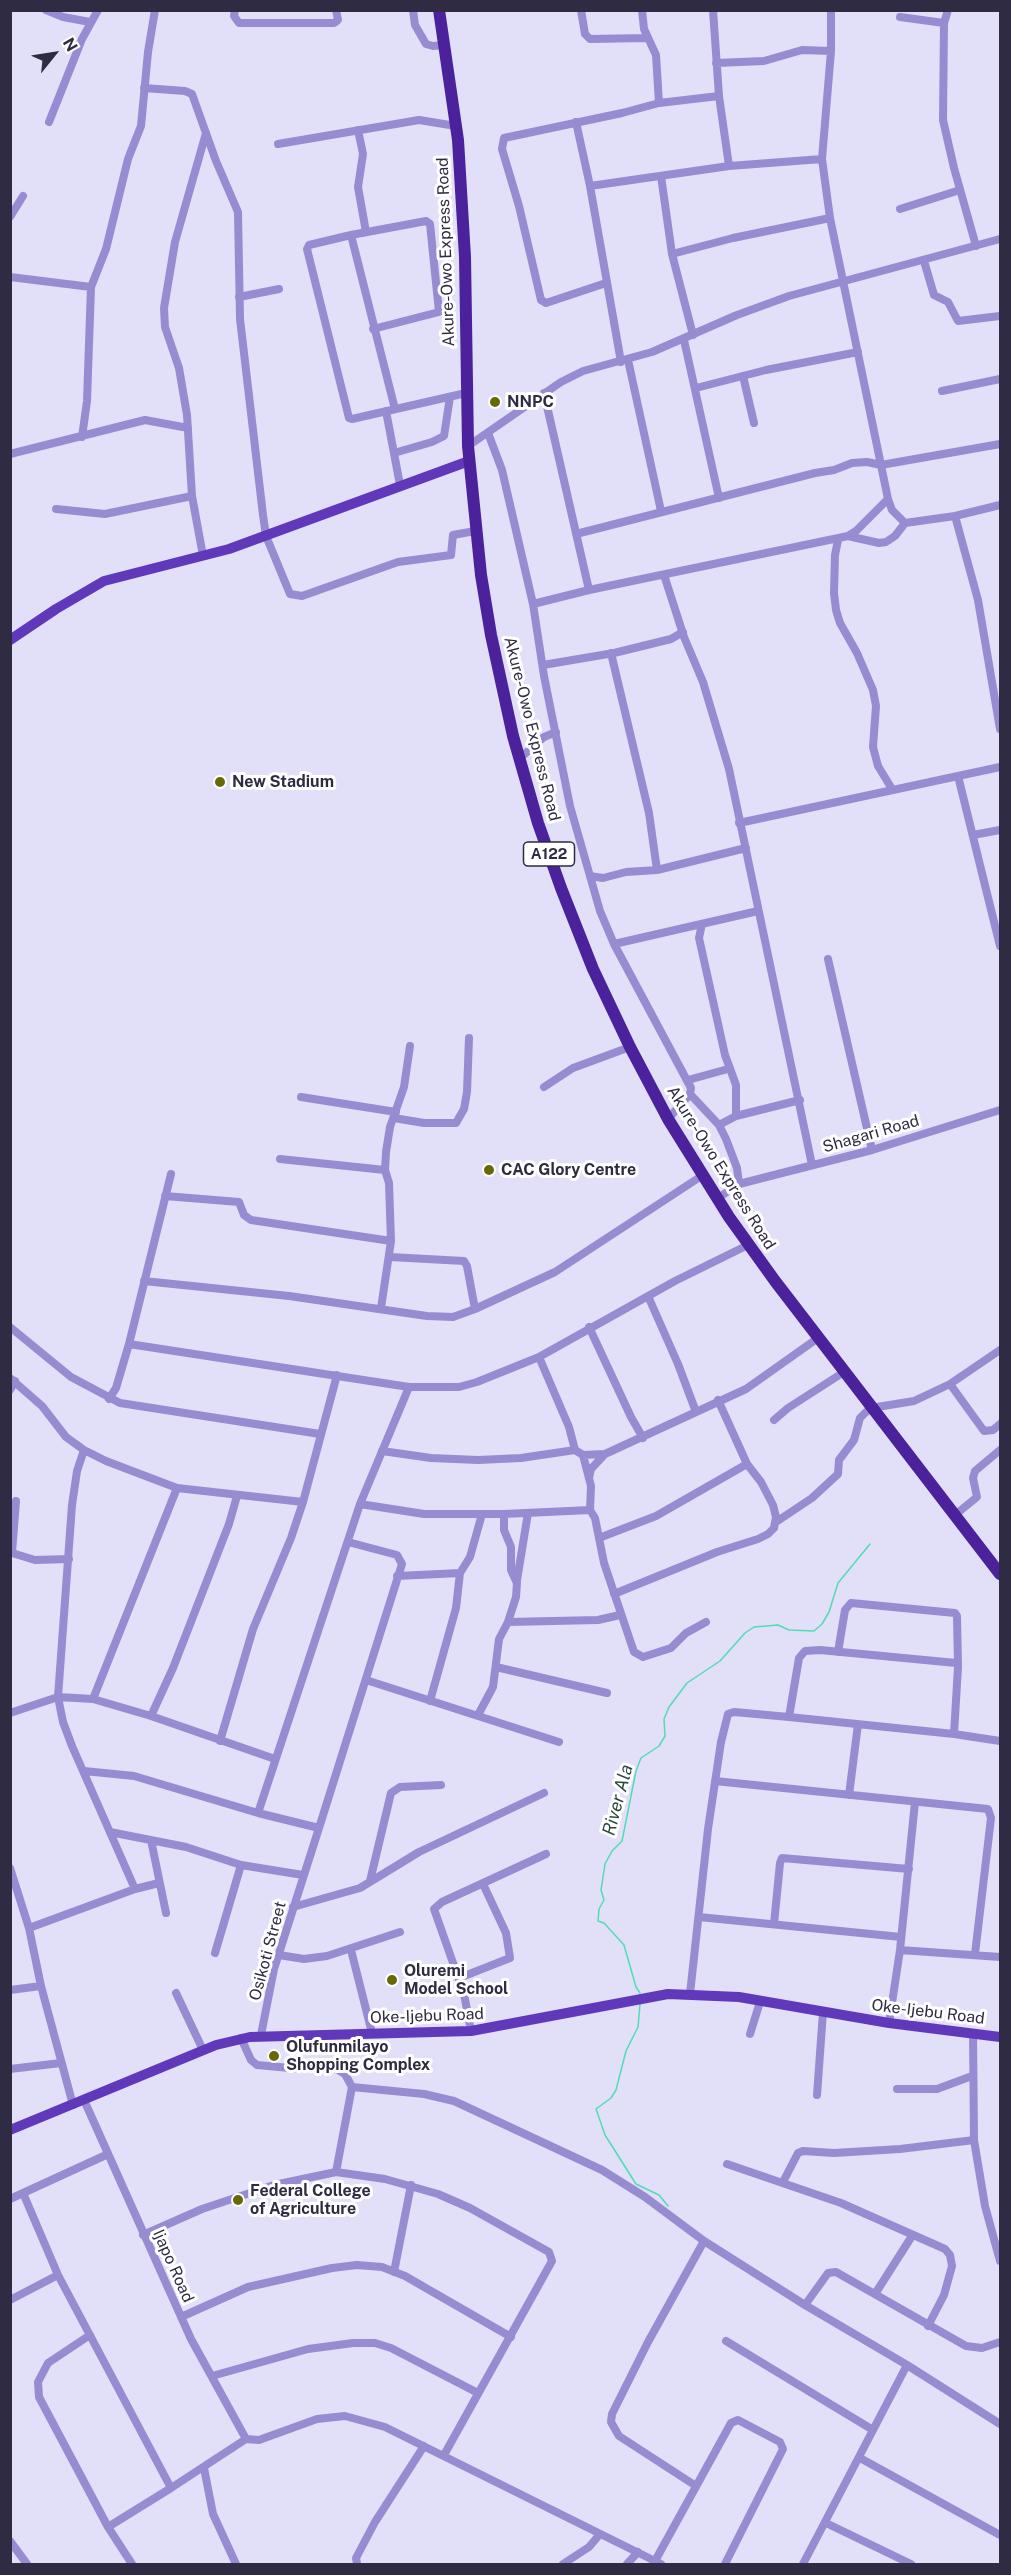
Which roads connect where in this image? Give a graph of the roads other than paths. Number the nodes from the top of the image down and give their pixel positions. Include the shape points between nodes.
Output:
1 (46, 10) edge
2 (98, 10) edge
3 (235, 10) edge
4 (336, 10) edge
5 (439, 10) edge
6 (581, 10) edge
7 (642, 10) edge
8 (713, 10) edge
9 (831, 10) edge
10 (948, 10) edge
11 (153, 11) edge
12 (416, 11) edge
13 (900, 17) dead end
14 (90, 22) junction
15 (944, 23) junction
16 (647, 38) junction
17 (445, 45) junction
18 (831, 51) junction
19 (716, 63) junction
20 (144, 88) junction
21 (720, 96) junction
22 (659, 103) junction
23 (50, 122) dead end
24 (576, 123) junction
25 (456, 126) junction
26 (358, 130) junction
27 (206, 132) junction
28 (278, 144) dead end
29 (822, 159) junction
30 (729, 166) junction
31 (661, 176) junction
32 (590, 186) junction
33 (960, 190) junction
34 (23, 196) dead end
35 (900, 209) dead end
36 (10, 217) edge
37 (830, 218) junction
38 (366, 232) junction
39 (351, 234) junction
40 (1000, 239) edge
41 (976, 246) junction
42 (672, 254) junction
43 (924, 261) junction
44 (10, 277) edge
45 (842, 280) junction
46 (606, 283) junction
47 (91, 287) junction
48 (279, 289) dead end
49 (239, 297) junction
50 (1000, 316) edge
51 (373, 329) junction
52 (693, 335) junction
53 (684, 340) junction
54 (858, 352) junction
55 (624, 361) junction
56 (743, 376) junction
57 (1000, 379) edge
58 (696, 388) junction
59 (942, 391) dead end
60 (466, 393) junction
61 (544, 393) junction
62 (450, 397) junction
63 (395, 409) junction
64 (386, 411) junction
65 (754, 423) dead end
66 (188, 428) junction
67 (488, 433) junction
68 (82, 437) junction
69 (1000, 444) edge
70 (468, 446) junction
71 (394, 453) junction
72 (10, 454) edge
73 (469, 461) junction
74 (881, 465) junction
75 (400, 485) junction
76 (192, 496) junction
77 (719, 498) junction
78 (888, 499) junction
79 (1000, 505) edge
80 (56, 509) dead end
81 (661, 511) junction
82 (955, 516) junction
83 (905, 524) junction
84 (476, 531) junction
85 (576, 534) junction
86 (266, 536) junction
87 (848, 536) junction
88 (838, 540) junction
89 (203, 556) junction
90 (664, 575) junction
91 (589, 590) junction
92 (533, 604) junction
93 (683, 632) junction
94 (10, 640) edge
95 (611, 653) junction
96 (543, 665) junction
97 (1000, 729) edge
98 (556, 732) junction
99 (519, 759) junction
100 (1000, 766) edge
101 (958, 776) junction
102 (892, 789) junction
103 (739, 823) junction
104 (1000, 830) edge
105 (973, 835) junction
106 (746, 848) junction
107 (657, 870) junction
108 (590, 876) junction
109 (758, 911) junction
110 (702, 924) junction
111 (684, 928) junction
112 (699, 938) junction
113 (614, 944) junction
114 (1000, 946) edge
115 (828, 959) dead end
116 (469, 1038) dead end
117 (410, 1046) dead end
118 (630, 1047) junction
119 (728, 1069) junction
120 (688, 1080) junction
121 (544, 1087) dead end
122 (690, 1094) junction
123 (301, 1097) dead end
124 (800, 1100) junction
125 (1000, 1110) edge
126 (395, 1115) junction
127 (736, 1116) junction
128 (668, 1119) junction
129 (719, 1125) junction
130 (872, 1150) junction
131 (280, 1159) dead end
132 (812, 1165) junction
133 (385, 1170) junction
134 (171, 1174) dead end
135 (703, 1175) junction
136 (739, 1184) junction
137 (165, 1196) junction
138 (718, 1198) junction
139 (391, 1241) junction
140 (748, 1245) junction
141 (390, 1257) junction
142 (144, 1281) junction
143 (648, 1296) junction
144 (381, 1308) junction
145 (476, 1309) junction
146 (10, 1327) edge
147 (589, 1328) junction
148 (818, 1338) junction
149 (129, 1344) junction
150 (1000, 1350) edge
151 (539, 1357) junction
152 (844, 1372) junction
153 (337, 1375) junction
154 (13, 1379) edge
155 (950, 1384) junction
156 (409, 1387) junction
157 (10, 1390) edge
158 (109, 1399) junction
159 (718, 1401) junction
160 (871, 1408) junction
161 (696, 1413) junction
162 (774, 1420) dead end
163 (1000, 1425) edge
164 (320, 1434) junction
165 (644, 1438) junction
166 (84, 1450) junction
167 (575, 1450) junction
168 (1000, 1450) edge
169 (382, 1451) junction
170 (605, 1454) junction
171 (584, 1455) junction
172 (747, 1464) junction
173 (589, 1478) junction
174 (177, 1488) junction
175 (237, 1496) junction
176 (16, 1501) dead end
177 (303, 1502) junction
178 (360, 1504) junction
179 (590, 1510) junction
180 (528, 1513) junction
181 (482, 1514) junction
182 (504, 1514) junction
183 (955, 1515) junction
184 (776, 1522) junction
185 (599, 1538) junction
186 (348, 1542) junction
187 (69, 1558) junction
188 (460, 1574) junction
189 (1000, 1574) edge
190 (397, 1576) junction
191 (517, 1580) junction
192 (614, 1594) junction
193 (620, 1615) junction
194 (508, 1622) junction
195 (706, 1622) dead end
196 (838, 1652) junction
197 (956, 1663) junction
198 (496, 1667) junction
199 (366, 1680) junction
200 (607, 1693) dead end
201 (58, 1697) junction
202 (93, 1699) junction
203 (430, 1701) junction
204 (10, 1713) edge
205 (478, 1715) junction
206 (151, 1716) junction
207 (789, 1717) junction
208 (858, 1724) junction
209 (954, 1734) junction
210 (220, 1741) junction
211 (1000, 1741) edge
212 (559, 1742) dead end
213 (275, 1759) junction
214 (84, 1770) junction
215 (715, 1781) junction
216 (441, 1785) dead end
217 (544, 1793) dead end
218 (849, 1795) junction
219 (915, 1802) junction
220 (258, 1814) junction
221 (320, 1828) junction
222 (110, 1832) junction
223 (151, 1840) junction
224 (546, 1854) dead end
225 (241, 1865) junction
226 (10, 1868) edge
227 (909, 1869) junction
228 (303, 1875) junction
229 (370, 1881) junction
230 (159, 1883) junction
231 (483, 1884) junction
232 (135, 1889) junction
233 (293, 1907) junction
234 (166, 1913) dead end
235 (699, 1917) junction
236 (774, 1924) junction
237 (29, 1928) junction
238 (400, 1932) dead end
239 (901, 1937) junction
240 (351, 1950) junction
241 (900, 1950) junction
242 (215, 1953) dead end
243 (975, 1954) junction
244 (279, 1955) junction
245 (1000, 1957) edge
246 (459, 1978) junction
247 (41, 1986) junction
248 (10, 1990) edge
249 (176, 1993) dead end
250 (690, 1994) junction
251 (759, 2002) junction
252 (823, 2012) junction
253 (889, 2023) junction
254 (471, 2031) junction
255 (372, 2033) junction
256 (973, 2033) junction
257 (750, 2034) dead end
258 (261, 2035) junction
259 (1000, 2037) edge
260 (241, 2038) junction
261 (203, 2050) junction
262 (61, 2063) junction
263 (10, 2069) edge
264 (972, 2076) junction
265 (352, 2087) junction
266 (897, 2089) dead end
267 (817, 2095) dead end
268 (84, 2100) junction
269 (73, 2105) junction
270 (10, 2130) edge
271 (974, 2140) junction
272 (106, 2155) junction
273 (727, 2164) dead end
274 (336, 2172) junction
275 (783, 2182) junction
276 (411, 2185) junction
277 (23, 2193) junction
278 (10, 2199) edge
279 (143, 2235) junction
280 (912, 2236) junction
281 (704, 2241) junction
282 (1000, 2261) edge
283 (394, 2272) junction
284 (58, 2275) junction
285 (875, 2294) junction
286 (10, 2300) edge
287 (805, 2306) junction
288 (181, 2317) junction
289 (928, 2326) junction
290 (90, 2335) junction
291 (511, 2337) junction
292 (726, 2341) dead end
293 (1000, 2342) edge
294 (907, 2365) junction
295 (212, 2376) junction
296 (478, 2393) junction
297 (1000, 2424) edge
298 (873, 2430) junction
299 (246, 2439) junction
300 (424, 2446) junction
301 (444, 2455) junction
302 (860, 2458) junction
303 (204, 2468) junction
304 (696, 2486) junction
305 (171, 2488) junction
306 (826, 2523) junction
307 (108, 2527) junction
308 (600, 2534) junction
309 (1000, 2535) edge
310 (10, 2541) edge
311 (638, 2553) junction
312 (658, 2563) edge
313 (27, 2565) edge
314 (132, 2565) edge
315 (236, 2565) edge
316 (357, 2565) edge
317 (563, 2565) edge
318 (627, 2565) edge
319 (725, 2565) edge
320 (803, 2565) edge
321 (911, 2565) edge

1 - 14 street
2 - 14 street
3 - 4 street via 239,22 334,23 338,20
5 - 17 highway, Akure-Owo Express Road / A122
6 - 16 street via 585,34 590,39
7 - 16 street
8 - 19 street
9 - 18 street
10 - 15 street
11 - 20 street
12 - 17 street via 415,25 426,44
13 - 15 street
14 - 23 street
15 - 33 street via 943,120
16 - 22 street via 656,55
17 - 25 highway, Akure-Owo Express Road / A122
18 - 19 street via 802,50 764,61
18 - 29 street
19 - 21 street
20 - 27 street via 192,94
20 - 47 street via 141,126 128,159 106,249
21 - 22 street
21 - 30 street
22 - 24 street
24 - 32 street
24 - 46 street via 508,136 502,141 502,149 541,300 546,303
25 - 26 street via 424,120
25 - 60 highway, Akure-Owo Express Road / A122 via 465,257
26 - 28 street
26 - 38 street via 363,154 358,187
27 - 49 street via 238,212
27 - 66 street via 175,242 164,308
29 - 30 street
29 - 37 street
30 - 31 street
31 - 32 street
31 - 42 street
32 - 46 street
33 - 35 street
33 - 41 street
34 - 36 street
37 - 42 street
37 - 45 street
38 - 39 street
38 - 51 street via 428,222 440,310
39 - 51 street
39 - 64 street via 309,245 307,249 347,415 352,419
40 - 41 street
41 - 43 street
42 - 52 street
43 - 45 street
43 - 50 street via 934,295 948,302 958,321
44 - 47 street
45 - 52 street via 779,300
45 - 54 street
46 - 55 street
47 - 68 street
48 - 49 street
49 - 86 street
51 - 63 street
52 - 53 street
53 - 55 street
53 - 58 street
54 - 56 street
54 - 74 street
55 - 61 street via 584,371
55 - 81 street
56 - 58 street
56 - 65 street
57 - 59 street
58 - 77 street
60 - 62 street
60 - 70 highway, Akure-Owo Express Road / A122
61 - 67 street
61 - 85 street
62 - 63 street
62 - 71 street via 444,436
63 - 64 street
64 - 71 street
66 - 68 street via 145,420
66 - 76 street
67 - 70 street
67 - 92 street via 502,470
68 - 72 street
69 - 74 street
70 - 73 highway, Akure-Owo Express Road / A122
71 - 75 street
73 - 75 main road
73 - 84 highway, Akure-Owo Express Road / A122
74 - 77 street via 852,463
74 - 78 street
75 - 86 main road
76 - 80 street via 105,514
76 - 89 street
77 - 81 street
78 - 83 street
78 - 87 street
79 - 82 street
81 - 85 street
82 - 83 street
82 - 97 street via 978,600
83 - 87 street via 886,542
84 - 86 street via 453,535 451,555 398,562 297,596 288,590
84 - 99 highway, Akure-Owo Express Road / A122 via 491,635
85 - 91 street
86 - 89 main road
87 - 88 street
88 - 90 street
88 - 102 street via 836,610 873,690 873,747 878,766
89 - 94 main road via 104,581
90 - 91 street
90 - 93 street
91 - 92 street
92 - 96 street
93 - 95 street via 671,639
93 - 103 street via 719,729
95 - 96 street
95 - 107 street via 649,813
96 - 98 street
98 - 99 street via 544,737
98 - 108 street via 570,806
99 - 118 highway, Akure-Owo Express Road / A122 via 578,932
100 - 101 street
101 - 102 street
101 - 105 street
102 - 103 street
103 - 106 street
104 - 105 street
105 - 114 street
106 - 107 street
106 - 109 street
107 - 108 street via 603,878
108 - 113 street
109 - 110 street
109 - 124 street
110 - 111 street
110 - 112 street
111 - 112 street
111 - 113 street
112 - 119 street
113 - 120 street
115 - 130 street
116 - 126 street via 467,1092 456,1123 424,1123
117 - 126 street
118 - 121 street via 573,1068
118 - 128 highway, Akure-Owo Express Road / A122
119 - 120 street
119 - 127 street via 736,1085
120 - 122 street
122 - 128 street
122 - 129 street
123 - 126 street
124 - 127 street
124 - 132 street
125 - 130 street, Shagari Road
126 - 133 street via 387,1140
127 - 129 street
128 - 135 highway, Akure-Owo Express Road / A122
129 - 136 street via 731,1149
130 - 132 street, Shagari Road
131 - 133 street
132 - 136 street, Shagari Road
133 - 139 street
134 - 137 street
135 - 138 highway, Akure-Owo Express Road / A122
135 - 145 street via 555,1272
136 - 138 street
137 - 139 street via 239,1202 244,1215 251,1220
137 - 142 street
138 - 140 highway, Akure-Owo Express Road / A122
139 - 141 street
140 - 143 street
140 - 148 highway, Akure-Owo Express Road / A122
141 - 144 street
141 - 145 street via 464,1261
142 - 144 street
142 - 149 street
143 - 147 street
143 - 161 street
144 - 145 street via 442,1318
146 - 158 street via 71,1377
147 - 151 street
147 - 165 street
148 - 152 highway, Akure-Owo Express Road / A122
148 - 159 street via 756,1383
149 - 153 street
149 - 158 street
150 - 155 street
151 - 156 street via 459,1387
151 - 167 street
152 - 160 highway, Akure-Owo Express Road / A122
152 - 162 street
153 - 156 street
153 - 164 street
154 - 157 street
154 - 166 street via 42,1406 60,1431
155 - 160 street via 914,1401
155 - 163 street via 984,1431
156 - 169 street
158 - 164 street
159 - 161 street
159 - 172 street
160 - 183 highway, Akure-Owo Express Road / A122
160 - 184 street via 860,1418 854,1440 838,1460 838,1474 812,1498
161 - 165 street
164 - 177 street
165 - 170 street
166 - 174 street
166 - 187 street via 74,1484
167 - 169 street via 478,1460
167 - 171 street
168 - 183 street via 975,1471 977,1497
169 - 178 street
170 - 171 street
170 - 173 street via 591,1469
171 - 173 street
172 - 184 street via 773,1505
172 - 185 street via 656,1516
173 - 179 street
174 - 175 street
174 - 202 street
175 - 177 street
175 - 206 street via 173,1668
176 - 187 street via 14,1554 35,1560
177 - 210 street via 253,1629
178 - 181 street via 411,1513
178 - 186 street
179 - 180 street
179 - 185 street
180 - 182 street
180 - 191 street
181 - 182 street
181 - 188 street via 470,1557
182 - 191 street via 511,1570
183 - 189 highway, Akure-Owo Express Road / A122
184 - 192 street via 768,1534
185 - 192 street
186 - 190 street via 397,1555 402,1564
186 - 213 street
187 - 201 street
188 - 190 street
188 - 203 street via 456,1608
190 - 199 street, Osikoti Street
191 - 194 street
192 - 193 street
193 - 194 street via 598,1620
193 - 195 street via 634,1652 643,1658 671,1648 686,1633
194 - 198 street via 499,1639
196 - 197 street
196 - 197 street via 849,1604 927,1609 956,1614
196 - 207 street via 800,1654
197 - 209 street
198 - 200 street
198 - 205 street via 493,1687
199 - 203 street
199 - 221 street, Osikoti Street
201 - 202 street
201 - 204 street
201 - 214 street via 63,1722
202 - 206 street
203 - 205 street
205 - 212 street
206 - 210 street
207 - 208 street
207 - 215 street via 728,1714
208 - 209 street
208 - 218 street
209 - 211 street
210 - 213 street
213 - 220 street
214 - 220 street via 134,1776
214 - 222 street
215 - 218 street
215 - 235 street
216 - 229 street via 400,1787 391,1793
217 - 229 street via 419,1852
218 - 219 street
219 - 227 street
219 - 243 street via 984,1808 990,1813
220 - 221 street
221 - 228 street, Osikoti Street
222 - 223 street
222 - 232 street
223 - 225 street
223 - 230 street
224 - 231 street
225 - 228 street
225 - 242 street
226 - 237 street
227 - 236 street via 782,1857
227 - 239 street
228 - 233 street, Osikoti Street
229 - 233 street via 351,1892
230 - 232 street
230 - 234 street
231 - 246 street via 434,1909
231 - 246 street via 506,1933 510,1958
232 - 237 street
233 - 244 street, Osikoti Street
235 - 236 street
235 - 250 street
236 - 239 street
237 - 247 street
238 - 240 street
239 - 241 street
240 - 244 street via 315,1958
240 - 255 street
241 - 243 street
241 - 253 street
243 - 245 street
244 - 258 street, Osikoti Street
246 - 254 street
247 - 248 street
247 - 262 street
249 - 261 street
250 - 251 main road, Oke-Ijebu Road
250 - 254 main road, Oke-Ijebu Road via 640,1998
251 - 252 main road, Oke-Ijebu Road
251 - 257 street
252 - 253 main road, Oke-Ijebu Road
252 - 267 street
253 - 256 main road, Oke-Ijebu Road
254 - 255 main road, Oke-Ijebu Road
255 - 258 main road, Oke-Ijebu Road
256 - 259 main road, Oke-Ijebu Road
256 - 264 street
258 - 260 main road, Oke-Ijebu Road
260 - 261 main road, Oke-Ijebu Road
260 - 265 street via 257,2065 307,2069 330,2065 341,2070
261 - 268 main road, Oke-Ijebu Road
262 - 263 street
262 - 269 street
264 - 266 street via 937,2089
264 - 271 street
265 - 274 street
265 - 281 street via 454,2101 611,2175
268 - 269 main road, Oke-Ijebu Road
268 - 272 street, Ijapo Road
269 - 270 main road, Oke-Ijebu Road
271 - 275 street via 900,2149 803,2151 798,2153
271 - 282 street via 982,2195
272 - 277 street
272 - 279 street, Ijapo Road
273 - 275 street
274 - 276 street
274 - 279 street via 273,2185 202,2209
275 - 280 street
276 - 283 street
276 - 291 street via 470,2208 552,2254 552,2261
277 - 278 street
277 - 284 street
279 - 288 street, Ijapo Road
280 - 285 street
280 - 289 street via 939,2244 950,2255 952,2266 944,2295
281 - 287 street
281 - 304 street via 643,2353 611,2422 619,2436
283 - 288 street via 357,2265 332,2268 248,2287
283 - 291 street
284 - 286 street
284 - 290 street
285 - 287 street via 832,2271
285 - 289 street
287 - 294 street
288 - 295 street, Ijapo Road
289 - 293 street via 966,2346 982,2348
290 - 305 street
290 - 307 street via 48,2363 38,2382 39,2397
291 - 296 street
292 - 298 street
294 - 297 street
294 - 298 street
295 - 296 street via 308,2349 375,2343
295 - 299 street, Ijapo Road
296 - 301 street
298 - 302 street
299 - 300 street via 259,2440 317,2419 345,2416 385,2427
299 - 303 street
300 - 301 street
300 - 316 street via 375,2522 356,2558
301 - 308 street
302 - 306 street
302 - 309 street
303 - 305 street
303 - 315 street via 213,2514
304 - 312 street
304 - 319 street via 735,2420 783,2445
305 - 307 street
306 - 320 street
306 - 321 street
307 - 314 street
308 - 311 street
308 - 317 street
310 - 313 street
311 - 312 street
311 - 318 street

